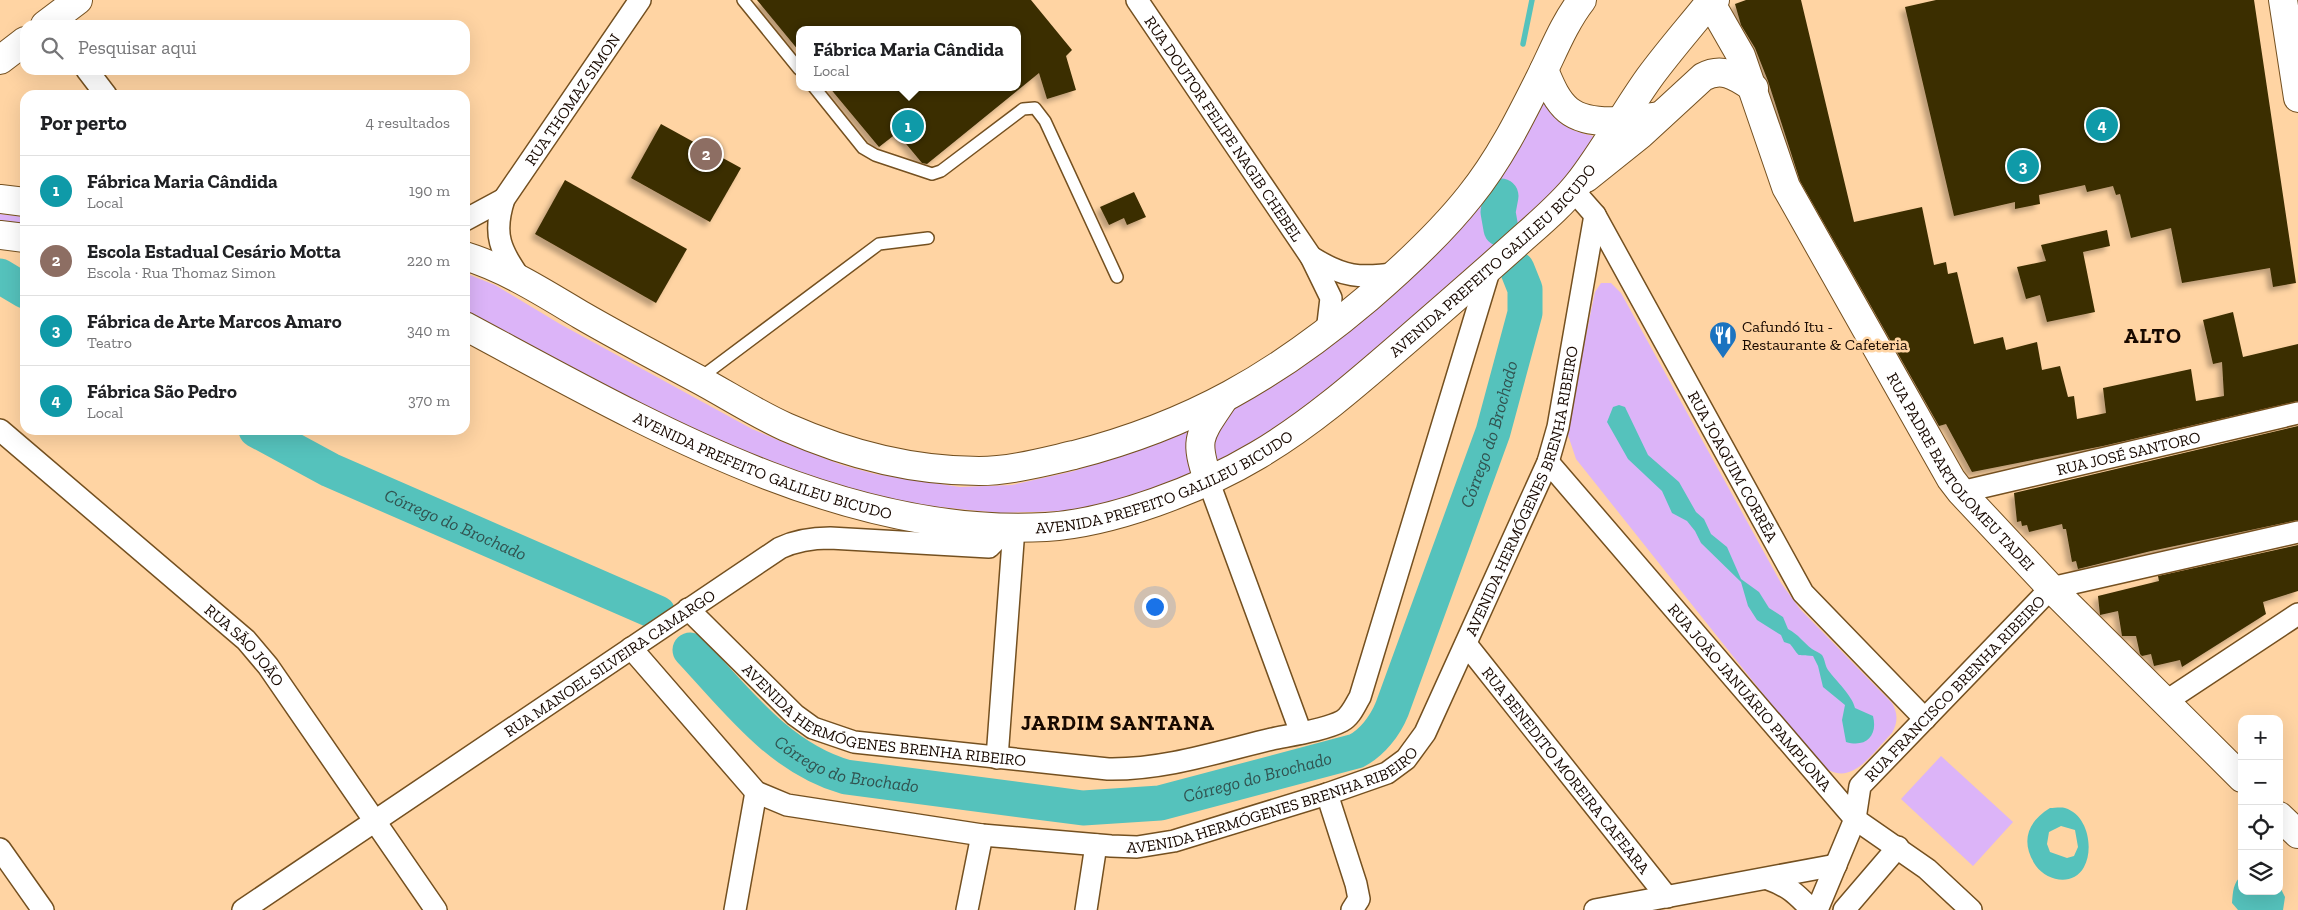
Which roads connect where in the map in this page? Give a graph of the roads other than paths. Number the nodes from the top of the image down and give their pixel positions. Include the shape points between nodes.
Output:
1 (78, 0) edge
2 (640, 0) edge
3 (743, 0) edge
4 (1137, 0) edge
5 (1582, 0) edge
6 (2282, 0) edge
7 (1711, 1) edge
8 (54, 20) edge
9 (20, 45) edge
10 (0, 60) edge
11 (796, 66) edge
12 (1544, 70) junction
13 (92, 75) edge
14 (1754, 88) junction
15 (102, 90) edge
16 (817, 91) edge
17 (2298, 98) edge
18 (1660, 116) junction
19 (1619, 122) junction
20 (1575, 188) junction
21 (0, 199) edge
22 (504, 199) junction
23 (20, 201) edge
24 (1595, 215) junction
25 (470, 217) edge
26 (0, 235) edge
27 (20, 237) edge
28 (928, 238) dead end
29 (1311, 256) junction
30 (470, 258) edge
31 (1490, 268) junction
32 (1397, 273) junction
33 (1117, 277) dead end
34 (521, 280) junction
35 (470, 329) edge
36 (1327, 332) junction
37 (698, 379) junction
38 (1223, 400) junction
39 (2298, 413) edge
40 (0, 430) edge
41 (1548, 462) junction
42 (1208, 480) junction
43 (1960, 492) junction
44 (1011, 528) junction
45 (2298, 532) edge
46 (2051, 588) junction
47 (688, 609) junction
48 (2298, 614) edge
49 (1466, 644) junction
50 (631, 648) junction
51 (2165, 702) junction
52 (1925, 719) junction
53 (1301, 733) junction
54 (997, 758) junction
55 (2238, 774) edge
56 (756, 792) junction
57 (1327, 794) junction
58 (1855, 819) junction
59 (374, 820) junction
60 (2283, 820) edge
61 (2298, 834) edge
62 (982, 835) junction
63 (1096, 845) junction
64 (1898, 847) junction
65 (0, 849) edge
66 (1836, 865) junction
67 (1768, 879) junction
68 (1666, 897) junction
69 (43, 910) edge
70 (244, 910) edge
71 (436, 910) edge
72 (734, 910) edge
73 (967, 910) edge
74 (1086, 910) edge
75 (1352, 910) edge
76 (1595, 910) edge
77 (1812, 910) edge
78 (1817, 910) edge
79 (1844, 910) edge
80 (1971, 910) edge

1 - 8 main road
2 - 22 street, RUA THOMAZ SIMON
3 - 11 lane
4 - 29 street, RUA DOUTOR FELIPE NAGIB CHEBEL
5 - 12 main road
6 - 17 main road
7 - 14 main road, RUA PADRE BARTOLOMEU TADEI via 1741,56
7 - 19 main road, AVENIDA PREFEITO GALILEU BICUDO
9 - 10 main road
12 - 19 main road via 1558,100 1569,111 1593,119
12 - 32 main road via 1516,128 1494,164 1469,198
13 - 15 street
14 - 18 main road via 1730,73 1709,74
14 - 43 main road, RUA PADRE BARTOLOMEU TADEI via 1786,187
16 - 33 lane via 863,148 932,174 941,171 1022,109 1035,108 1045,121
18 - 19 main road
18 - 20 main road
19 - 20 main road, AVENIDA PREFEITO GALILEU BICUDO
20 - 24 street, RUA JOAQUIM CORRÊA
20 - 31 main road, AVENIDA PREFEITO GALILEU BICUDO
21 - 23 main road
22 - 25 street, RUA THOMAZ SIMON
22 - 34 street, RUA THOMAZ SIMON via 498,221 499,242
24 - 41 street, AVENIDA HERMÓGENES BRENHA RIBEIRO via 1558,427
24 - 52 street, RUA JOAQUIM CORRÊA via 1803,593
26 - 27 main road
28 - 37 lane via 879,244
29 - 32 street, RUA DOUTOR FELIPE NAGIB CHEBEL via 1330,269 1345,274 1369,278
29 - 36 street, RUA DOUTOR FELIPE NAGIB CHEBEL via 1332,298
30 - 34 main road
31 - 42 main road, AVENIDA PREFEITO GALILEU BICUDO via 1307,424 1255,457
31 - 53 street, AVENIDA HERMÓGENES BRENHA RIBEIRO via 1360,697 1342,720
32 - 36 main road
34 - 37 main road
35 - 44 main road, AVENIDA PREFEITO GALILEU BICUDO via 656,427 790,484 890,514
36 - 38 main road
37 - 38 main road via 787,427 898,464 939,470 983,471 1051,460 1120,443
38 - 42 main road via 1199,439
39 - 43 street, RUA JOSÉ SANTORO
40 - 59 street, RUA SÃO JOÃO via 246,640 268,666
41 - 49 street, AVENIDA HERMÓGENES BRENHA RIBEIRO
41 - 58 street, RUA JOÃO JANUÁRIO PAMPLONA
42 - 44 main road, AVENIDA PREFEITO GALILEU BICUDO via 1112,516 1048,527
42 - 53 street
43 - 46 main road, RUA PADRE BARTOLOMEU TADEI
44 - 47 street, RUA MANOEL SILVEIRA CAMARGO via 988,547 830,538 793,542
44 - 54 street
45 - 46 street
46 - 51 main road, RUA PADRE BARTOLOMEU TADEI
46 - 52 street, RUA FRANCISCO BRENHA RIBEIRO
47 - 50 street, RUA MANOEL SILVEIRA CAMARGO
47 - 54 street, AVENIDA HERMÓGENES BRENHA RIBEIRO via 795,715 813,728 854,742
48 - 51 street
49 - 57 street, AVENIDA HERMÓGENES BRENHA RIBEIRO via 1425,733 1406,759 1387,773
49 - 68 street, RUA BENEDITO MOREIRA CAFEARA
50 - 56 street, AVENIDA HERMÓGENES BRENHA RIBEIRO
50 - 59 street, RUA MANOEL SILVEIRA CAMARGO
51 - 55 main road, RUA PADRE BARTOLOMEU TADEI
52 - 58 street, RUA FRANCISCO BRENHA RIBEIRO via 1860,786
53 - 54 street, AVENIDA HERMÓGENES BRENHA RIBEIRO via 1131,769
56 - 62 street, AVENIDA HERMÓGENES BRENHA RIBEIRO via 787,805
56 - 72 street
57 - 63 street, AVENIDA HERMÓGENES BRENHA RIBEIRO via 1174,841 1137,847
57 - 75 street via 1356,884 1359,899
58 - 64 street, RUA JOÃO JANUÁRIO PAMPLONA
58 - 66 street, RUA FRANCISCO BRENHA RIBEIRO
59 - 70 street, RUA MANOEL SILVEIRA CAMARGO
59 - 71 street, RUA SÃO JOÃO
60 - 61 main road
62 - 63 street, AVENIDA HERMÓGENES BRENHA RIBEIRO
62 - 73 street
63 - 74 street
64 - 79 street
64 - 80 street, RUA JOÃO JANUÁRIO PAMPLONA
65 - 69 street
66 - 67 street
66 - 78 street, RUA FRANCISCO BRENHA RIBEIRO
67 - 68 street
67 - 77 street via 1785,885
68 - 76 street

